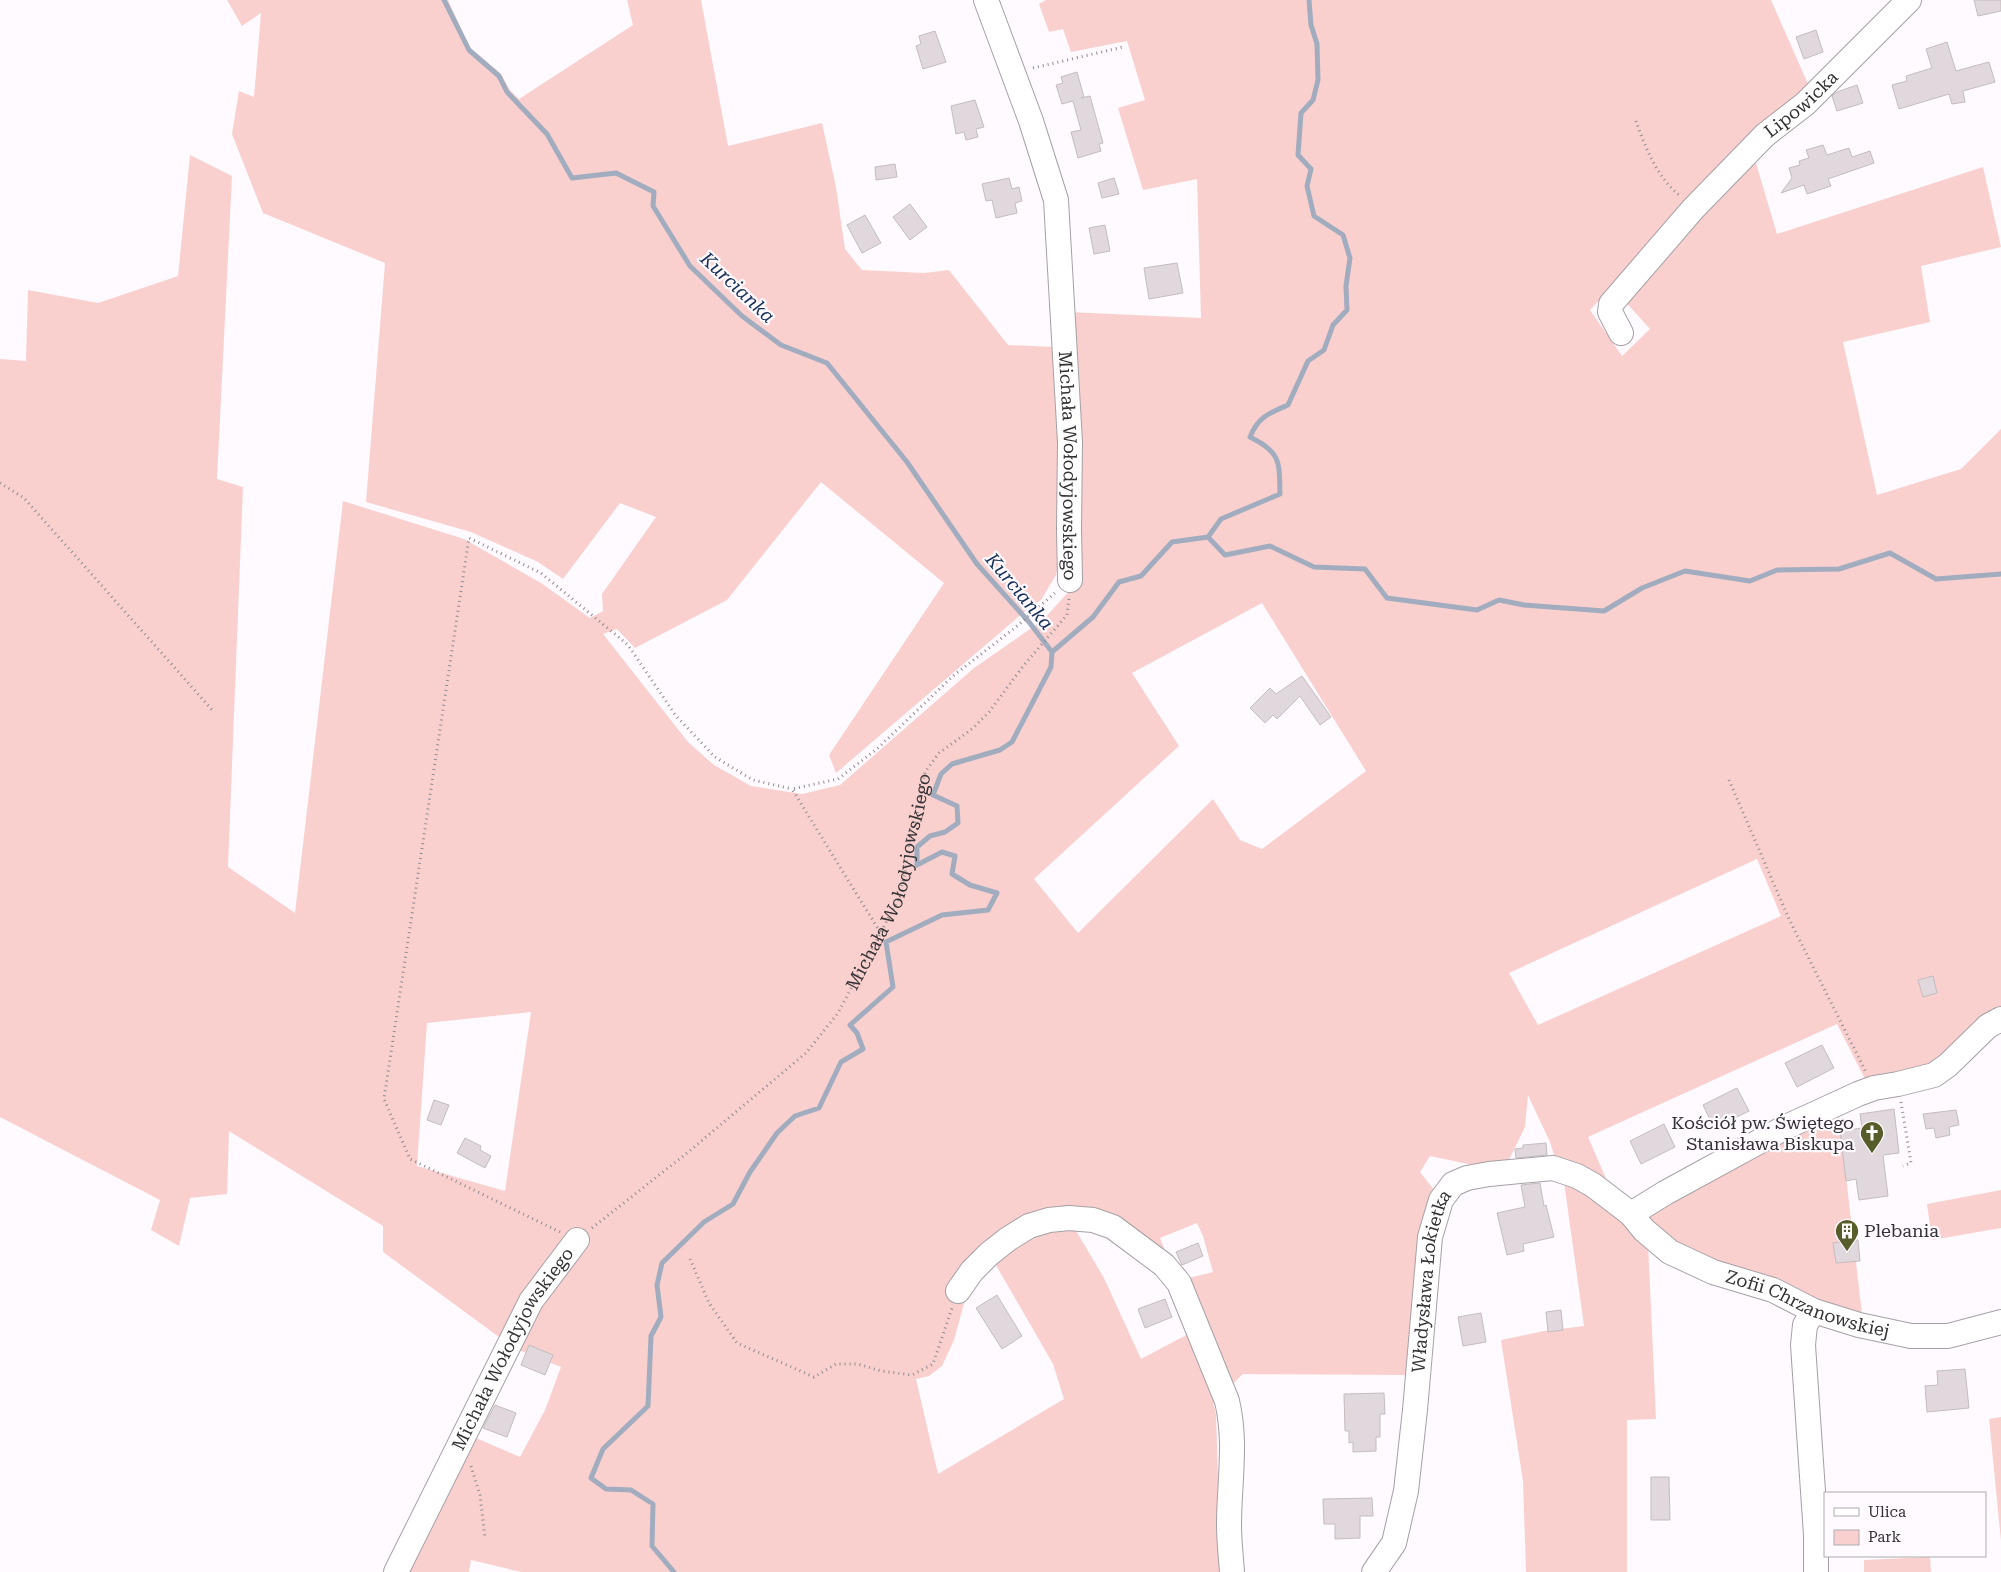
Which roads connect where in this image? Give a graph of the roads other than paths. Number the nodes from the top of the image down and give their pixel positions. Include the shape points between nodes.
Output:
1 (986, 0) edge
2 (1909, 0) edge
3 (1621, 333) dead end
4 (1070, 580) road end
5 (2001, 1019) edge
6 (1631, 1214) junction
7 (577, 1240) road end
8 (958, 1291) road end
9 (1814, 1311) junction
10 (2001, 1322) edge
11 (396, 1572) edge
12 (1232, 1572) edge
13 (1374, 1572) edge
14 (1816, 1572) edge

1 - 4 street, Michała Wołodyjowskiego via 1056,200 1070,442
2 - 3 street, Lipowicka via 1805,104 1765,135 1693,209 1611,304 1610,312
5 - 6 street via 1988,1026 1948,1065 1934,1074 1874,1088 1786,1127
6 - 9 street, Zofii Chrzanowskiej via 1670,1252 1713,1272 1773,1290
6 - 13 street, Władysława Łokietka via 1585,1180 1553,1168 1466,1178 1453,1184 1440,1200 1430,1237 1406,1491 1394,1543
7 - 11 street, Michała Wołodyjowskiego via 531,1301
8 - 12 street via 972,1271 1008,1239 1029,1226 1049,1220 1093,1220 1113,1227 1164,1265 1180,1283 1227,1401 1233,1447 1229,1526
9 - 10 street, Zofii Chrzanowskiej via 1911,1336 1948,1336
9 - 14 street via 1805,1325 1803,1346

